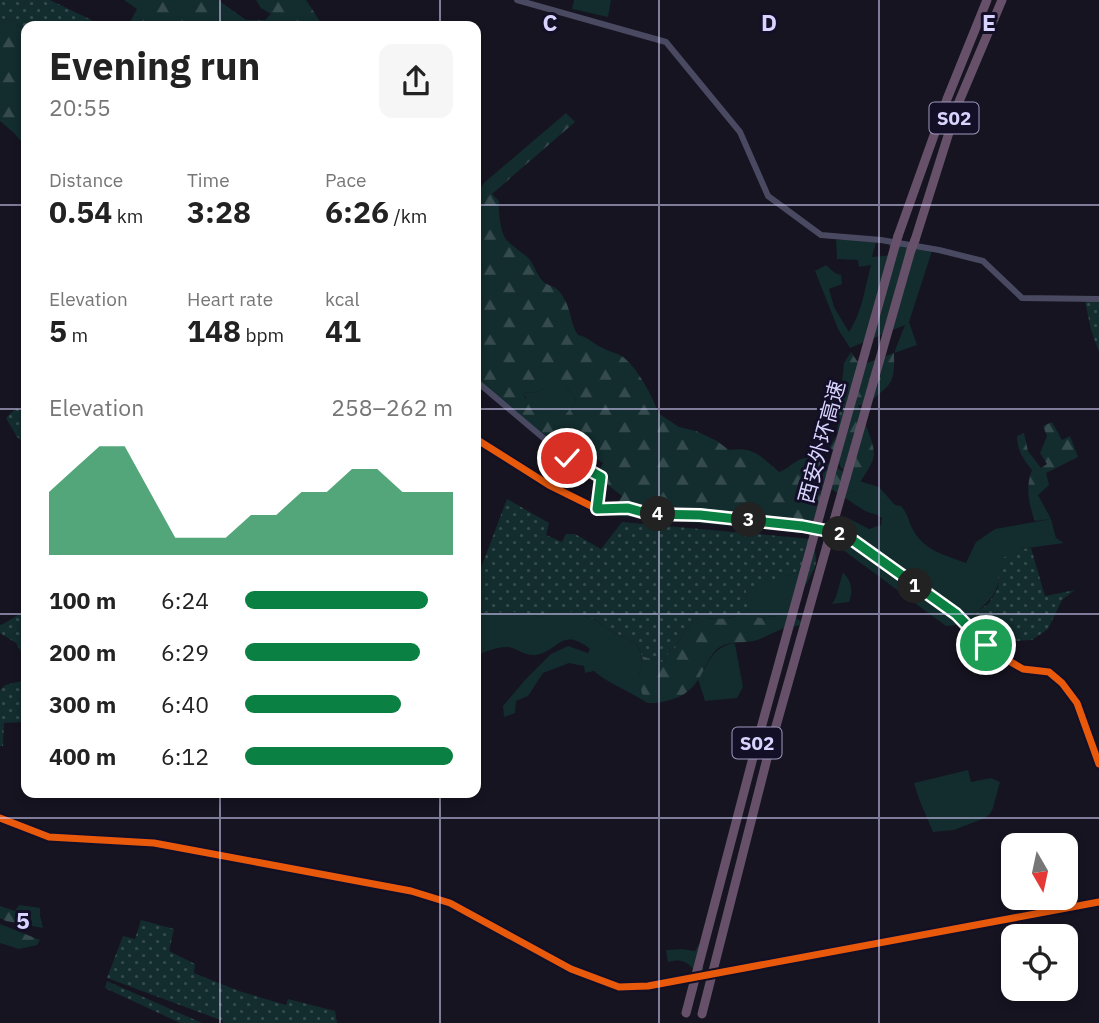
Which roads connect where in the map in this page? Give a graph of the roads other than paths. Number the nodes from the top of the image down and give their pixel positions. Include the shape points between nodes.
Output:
1 (517, 0) edge
2 (987, 0) edge
3 (1002, 0) edge
4 (544, 4) edge
5 (1099, 299) edge
6 (481, 385) edge
7 (481, 442) edge
8 (597, 509) junction
9 (1099, 764) edge
10 (0, 818) edge
11 (1099, 902) edge
12 (685, 1018) edge
13 (701, 1018) edge

1 - 4 street
2 - 12 highway, 西安外环高速 / S02, bridge via 896,241
3 - 13 highway, 西安外环高速 / S02, bridge via 958,104 913,245 769,751
4 - 5 street via 666,42 740,132 768,196 821,235 881,240 983,261 1022,298
6 - 8 street via 567,458 601,477
7 - 8 street
8 - 9 street via 628,508 649,514 802,526 854,541 956,614 1002,657 1023,669 1049,673 1062,683 1077,703
10 - 11 street via 49,837 154,843 411,891 450,904 571,969 619,987 648,986

